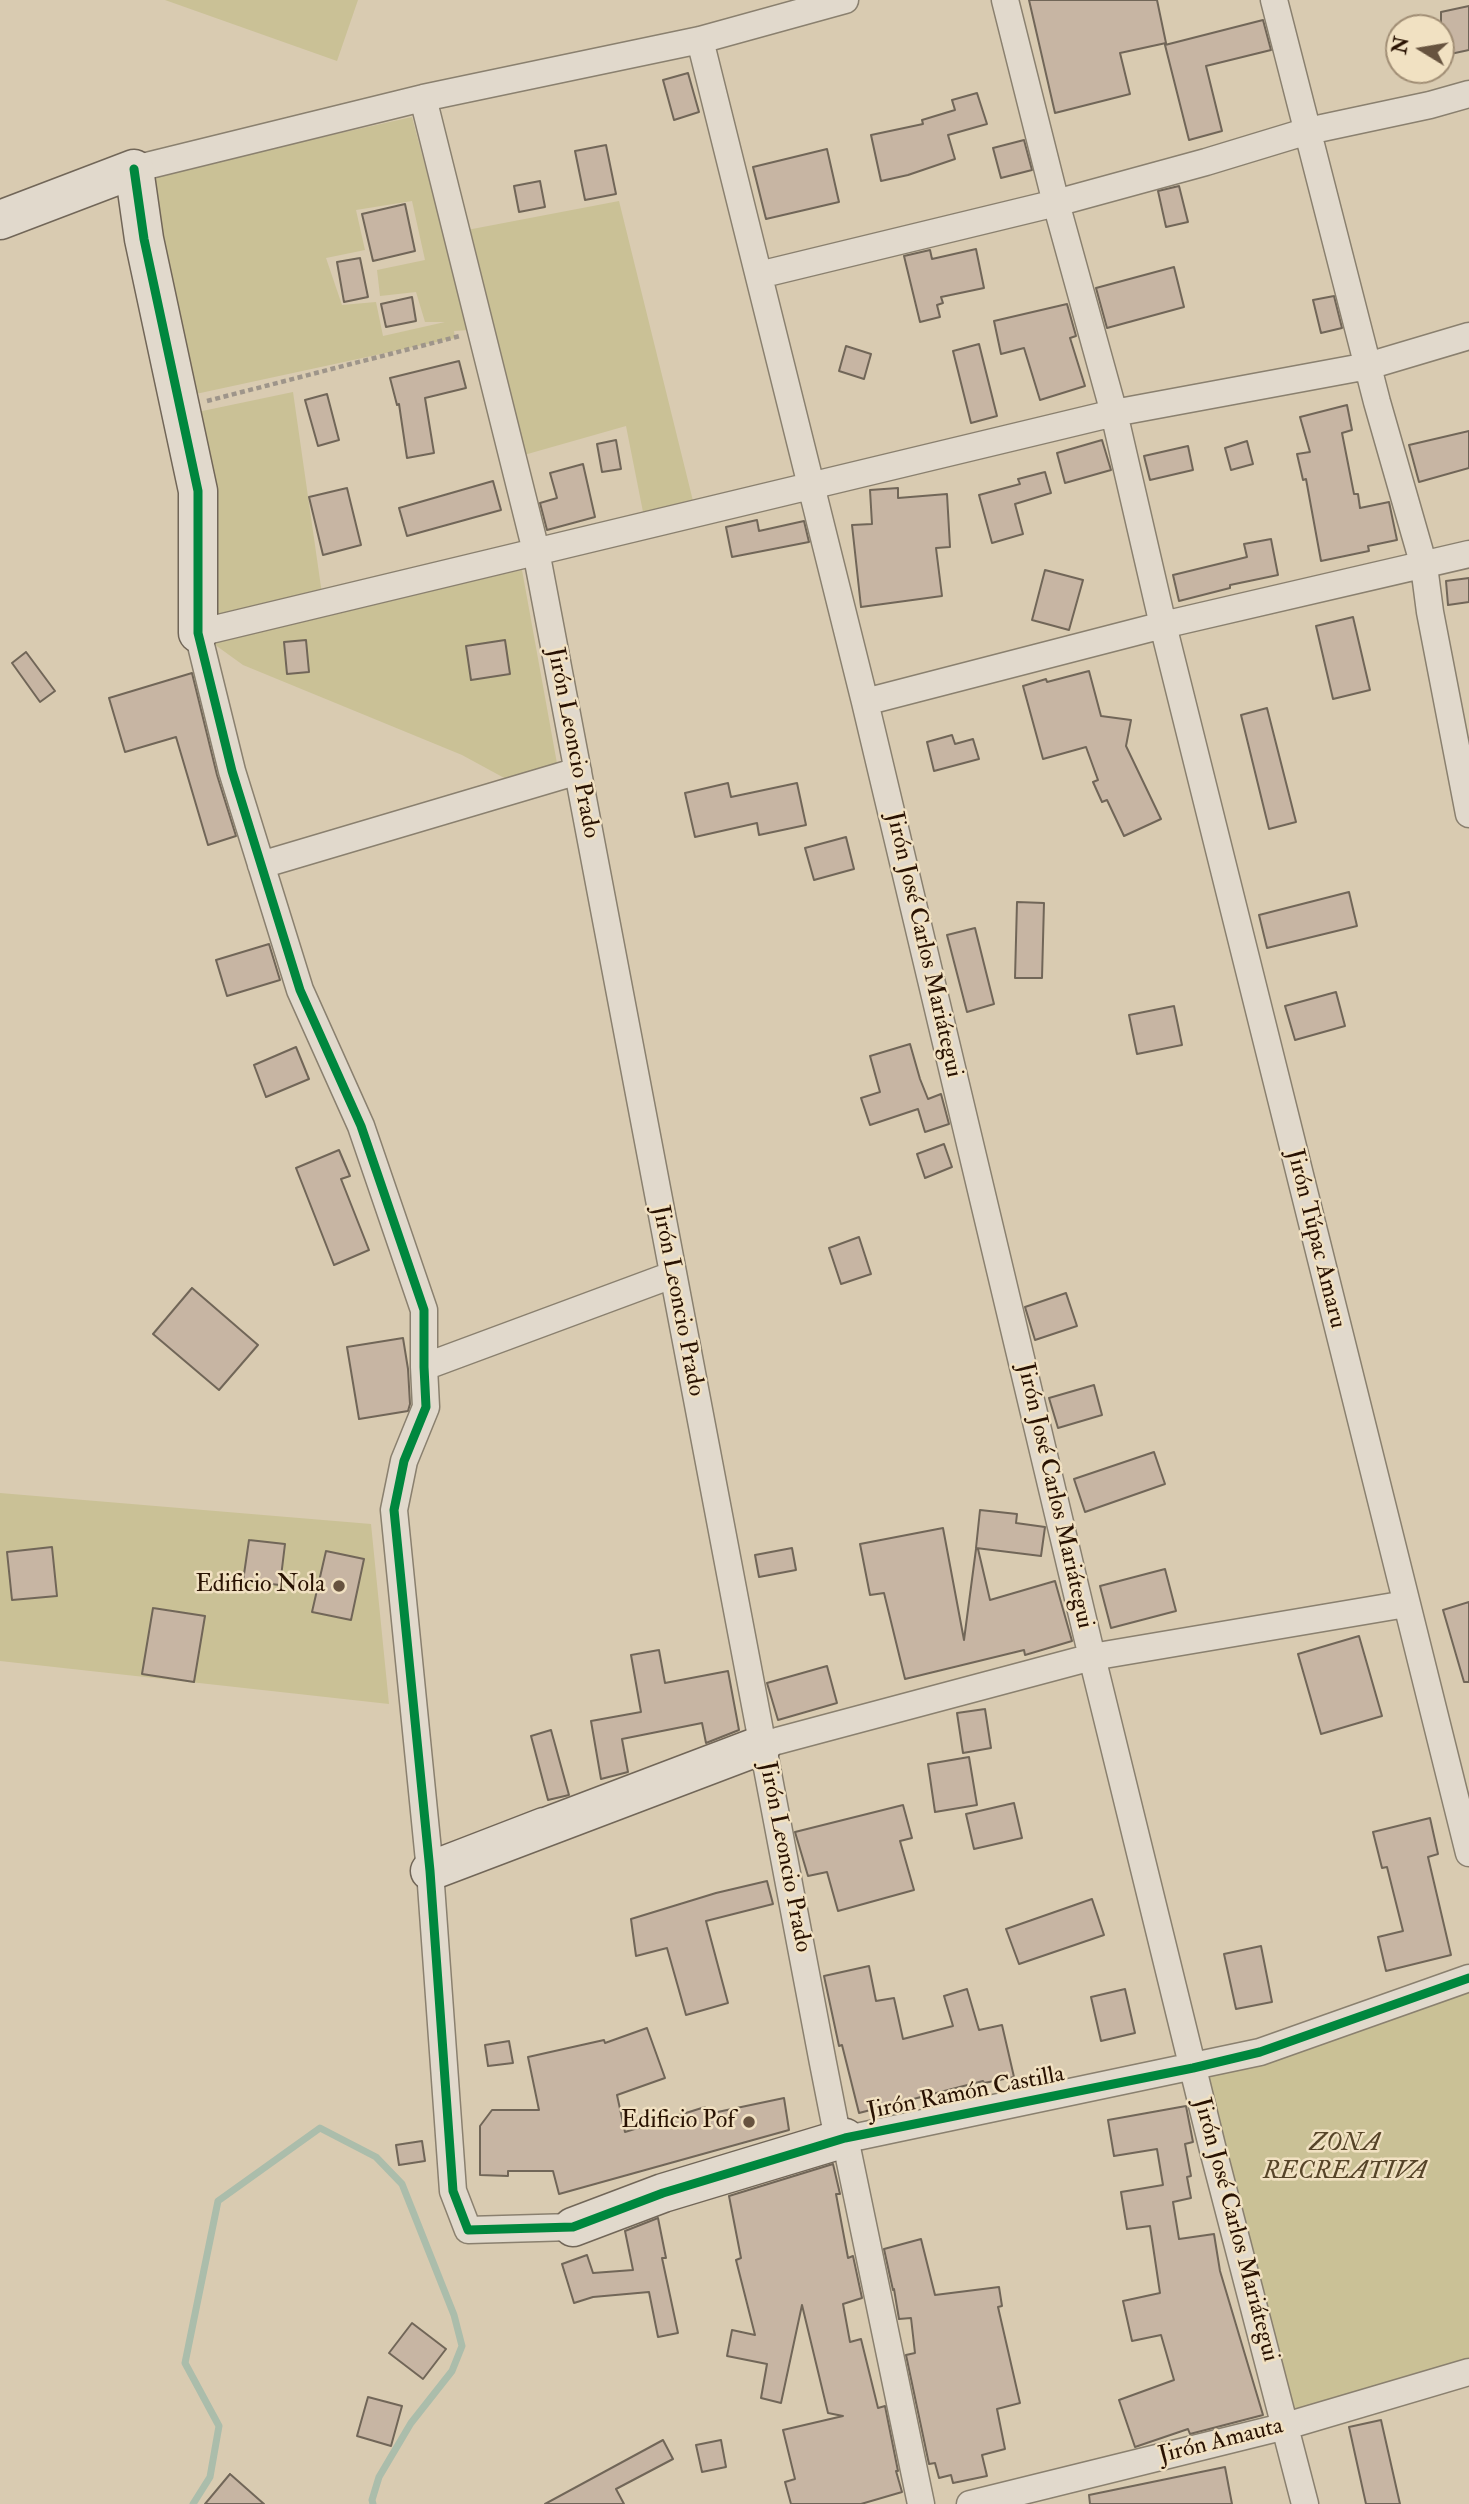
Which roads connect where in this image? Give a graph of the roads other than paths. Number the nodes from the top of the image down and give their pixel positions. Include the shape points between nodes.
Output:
1 (845, 0) edge
2 (1005, 0) edge
3 (1274, 0) edge
4 (700, 40) junction
5 (1469, 94) edge
6 (423, 98) junction
7 (1308, 131) junction
8 (134, 169) junction
9 (1056, 203) junction
10 (0, 219) edge
11 (759, 275) junction
12 (1469, 336) edge
13 (1368, 366) junction
14 (1114, 414) junction
15 (811, 486) junction
16 (536, 551) junction
17 (1469, 554) edge
18 (1424, 566) junction
19 (1163, 625) junction
20 (198, 633) junction
21 (865, 702) junction
22 (578, 771) junction
23 (1469, 814) edge
24 (261, 865) junction
25 (672, 1275) junction
26 (424, 1367) junction
27 (1406, 1604) junction
28 (1092, 1657) junction
29 (762, 1745) junction
30 (1469, 1853) edge
31 (430, 1871) junction
32 (1469, 1978) edge
33 (1193, 2068) junction
34 (845, 2138) junction
35 (1469, 2372) edge
36 (1286, 2426) junction
37 (921, 2504) edge
38 (970, 2504) edge
39 (1305, 2504) edge

1 - 4 street
2 - 9 street, Jirón Túpac Amaru
3 - 7 street
4 - 6 street
4 - 11 street, Jirón José Carlos Mariátegui
5 - 7 street
6 - 8 street
6 - 16 street, Jirón Leoncio Prado
7 - 9 street
7 - 13 street
8 - 10 street
8 - 20 street via 144,239 198,491
9 - 11 street
9 - 14 street, Jirón Túpac Amaru
11 - 15 street, Jirón José Carlos Mariátegui
12 - 13 street
13 - 14 street
13 - 18 street
14 - 15 street
14 - 19 street, Jirón Túpac Amaru
15 - 16 street
15 - 21 street, Jirón José Carlos Mariátegui
16 - 20 street
16 - 22 street, Jirón Leoncio Prado
17 - 18 street
18 - 19 street
18 - 23 street
19 - 21 street
19 - 27 street, Jirón Túpac Amaru
20 - 24 street
21 - 28 street, Jirón José Carlos Mariátegui
22 - 24 street
22 - 25 street, Jirón Leoncio Prado
24 - 26 street via 300,990 360,1126 424,1310
25 - 26 street
25 - 29 street, Jirón Leoncio Prado
26 - 31 street via 426,1407 404,1461 394,1510
27 - 28 street
27 - 30 street, Jirón Túpac Amaru
28 - 29 street
28 - 33 street, Jirón José Carlos Mariátegui
29 - 31 street
29 - 34 street, Jirón Leoncio Prado via 833,2115 836,2129
31 - 34 street, Jirón Ramón Castilla via 453,2190 468,2230 573,2227 663,2193
32 - 33 street, Jirón Ramón Castilla via 1260,2052
33 - 34 street, Jirón Ramón Castilla
33 - 36 street, Jirón José Carlos Mariátegui
34 - 37 street, Jirón Leoncio Prado
35 - 36 street, Jirón Amauta
36 - 38 street, Jirón Amauta
36 - 39 street, Jirón José Carlos Mariátegui

